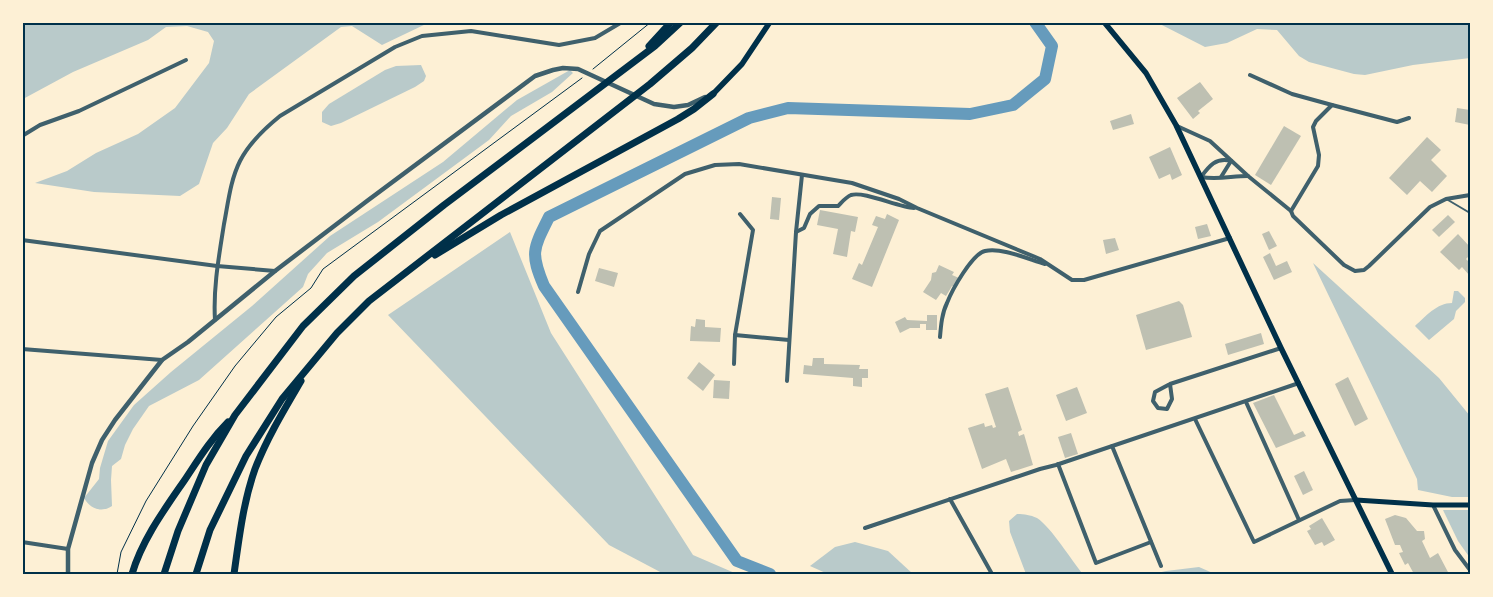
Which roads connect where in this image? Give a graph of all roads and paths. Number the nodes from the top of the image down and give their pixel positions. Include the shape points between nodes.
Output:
1 (622, 22) edge
2 (651, 22) edge
3 (670, 22) edge
4 (681, 22) edge
5 (717, 22) edge
6 (770, 22) edge
7 (1104, 22) edge
8 (186, 60) dead end
9 (636, 60) junction
10 (591, 71) dead end
11 (1250, 74) dead end
12 (713, 94) junction
13 (1332, 105) junction
14 (1409, 118) dead end
15 (1176, 125) junction
16 (22, 136) edge
17 (1232, 161) junction
18 (802, 175) junction
19 (1248, 176) junction
20 (1201, 177) junction
21 (1220, 179) junction
22 (1470, 195) edge
23 (1446, 199) junction
24 (917, 208) junction
25 (1291, 211) junction
26 (1470, 213) edge
27 (740, 214) dead end
28 (796, 232) junction
29 (1230, 238) junction
30 (22, 240) edge
31 (217, 266) junction
32 (1050, 266) junction
33 (275, 271) junction
34 (403, 275) junction
35 (578, 292) dead end
36 (216, 320) junction
37 (735, 335) junction
38 (940, 337) dead end
39 (789, 340) junction
40 (1282, 348) junction
41 (22, 349) edge
42 (162, 360) junction
43 (310, 364) junction
44 (734, 364) dead end
45 (787, 381) dead end
46 (1299, 383) junction
47 (1170, 384) junction
48 (1246, 402) junction
49 (235, 415) junction
50 (1195, 419) junction
51 (1112, 446) junction
52 (1058, 464) junction
53 (950, 499) junction
54 (1356, 500) junction
55 (1433, 505) junction
56 (1470, 505) edge
57 (1300, 520) junction
58 (866, 528) dead end
59 (22, 542) edge
60 (1151, 542) junction
61 (68, 549) junction
62 (1161, 566) dead end
63 (1470, 570) edge
64 (68, 574) edge
65 (132, 574) edge
66 (164, 574) edge
67 (196, 574) edge
68 (234, 574) edge
69 (992, 574) edge
70 (1392, 574) edge

1 - 31 street via 595,38 559,45 471,31 422,36 395,47 280,116 264,129 239,162 230,192
2 - 10 path
3 - 9 highway
4 - 9 highway
5 - 34 highway via 650,84
6 - 12 main road via 742,64
7 - 15 main road via 1146,73
8 - 16 street
9 - 49 highway via 354,276 303,326
11 - 13 street via 1292,94
12 - 33 street via 688,105 674,107 654,104 578,69 562,68 535,76
12 - 34 highway via 694,110 501,214
13 - 14 street via 1397,122
13 - 25 street via 1313,127 1319,154 1318,166
15 - 17 street via 1210,141
15 - 20 main road
17 - 19 street
17 - 20 street via 1222,159 1212,164
17 - 21 street
18 - 24 street via 852,183
18 - 28 street
18 - 35 street via 738,164 715,165 685,174 600,232 589,254
19 - 21 street
19 - 25 street
20 - 21 street
20 - 29 main road
22 - 23 street
23 - 25 street via 1430,207 1370,266 1355,271 1344,265
23 - 26 lane
24 - 28 street via 853,195 838,206 819,206 810,214 804,228
24 - 32 street
27 - 37 street via 753,230
28 - 39 street
29 - 32 street via 1084,280 1072,280
29 - 40 main road
30 - 31 street
31 - 33 street
31 - 36 street
32 - 38 street via 997,250 983,251 974,258 947,303
33 - 36 street
34 - 43 highway via 369,302
36 - 42 street
37 - 39 street
37 - 44 street
39 - 45 street
40 - 46 main road
40 - 47 street
41 - 42 street
42 - 61 street via 102,440 92,463
43 - 67 highway via 282,399 246,456 210,530
43 - 68 highway via 267,442 248,491
46 - 48 street
46 - 54 main road
47 - 47 street via 1155,392 1153,401 1158,408 1167,409 1172,399
48 - 50 street
48 - 57 street
49 - 65 highway via 213,437 155,524
49 - 66 highway via 203,474 178,531
50 - 51 street
50 - 57 street via 1254,542
51 - 52 street
51 - 60 street
52 - 53 street
52 - 60 street via 1096,563
53 - 58 street
53 - 69 street
54 - 55 main road
54 - 57 street via 1340,500
54 - 70 main road
55 - 56 main road
55 - 63 street via 1455,550
59 - 61 street
60 - 62 street
61 - 64 street

